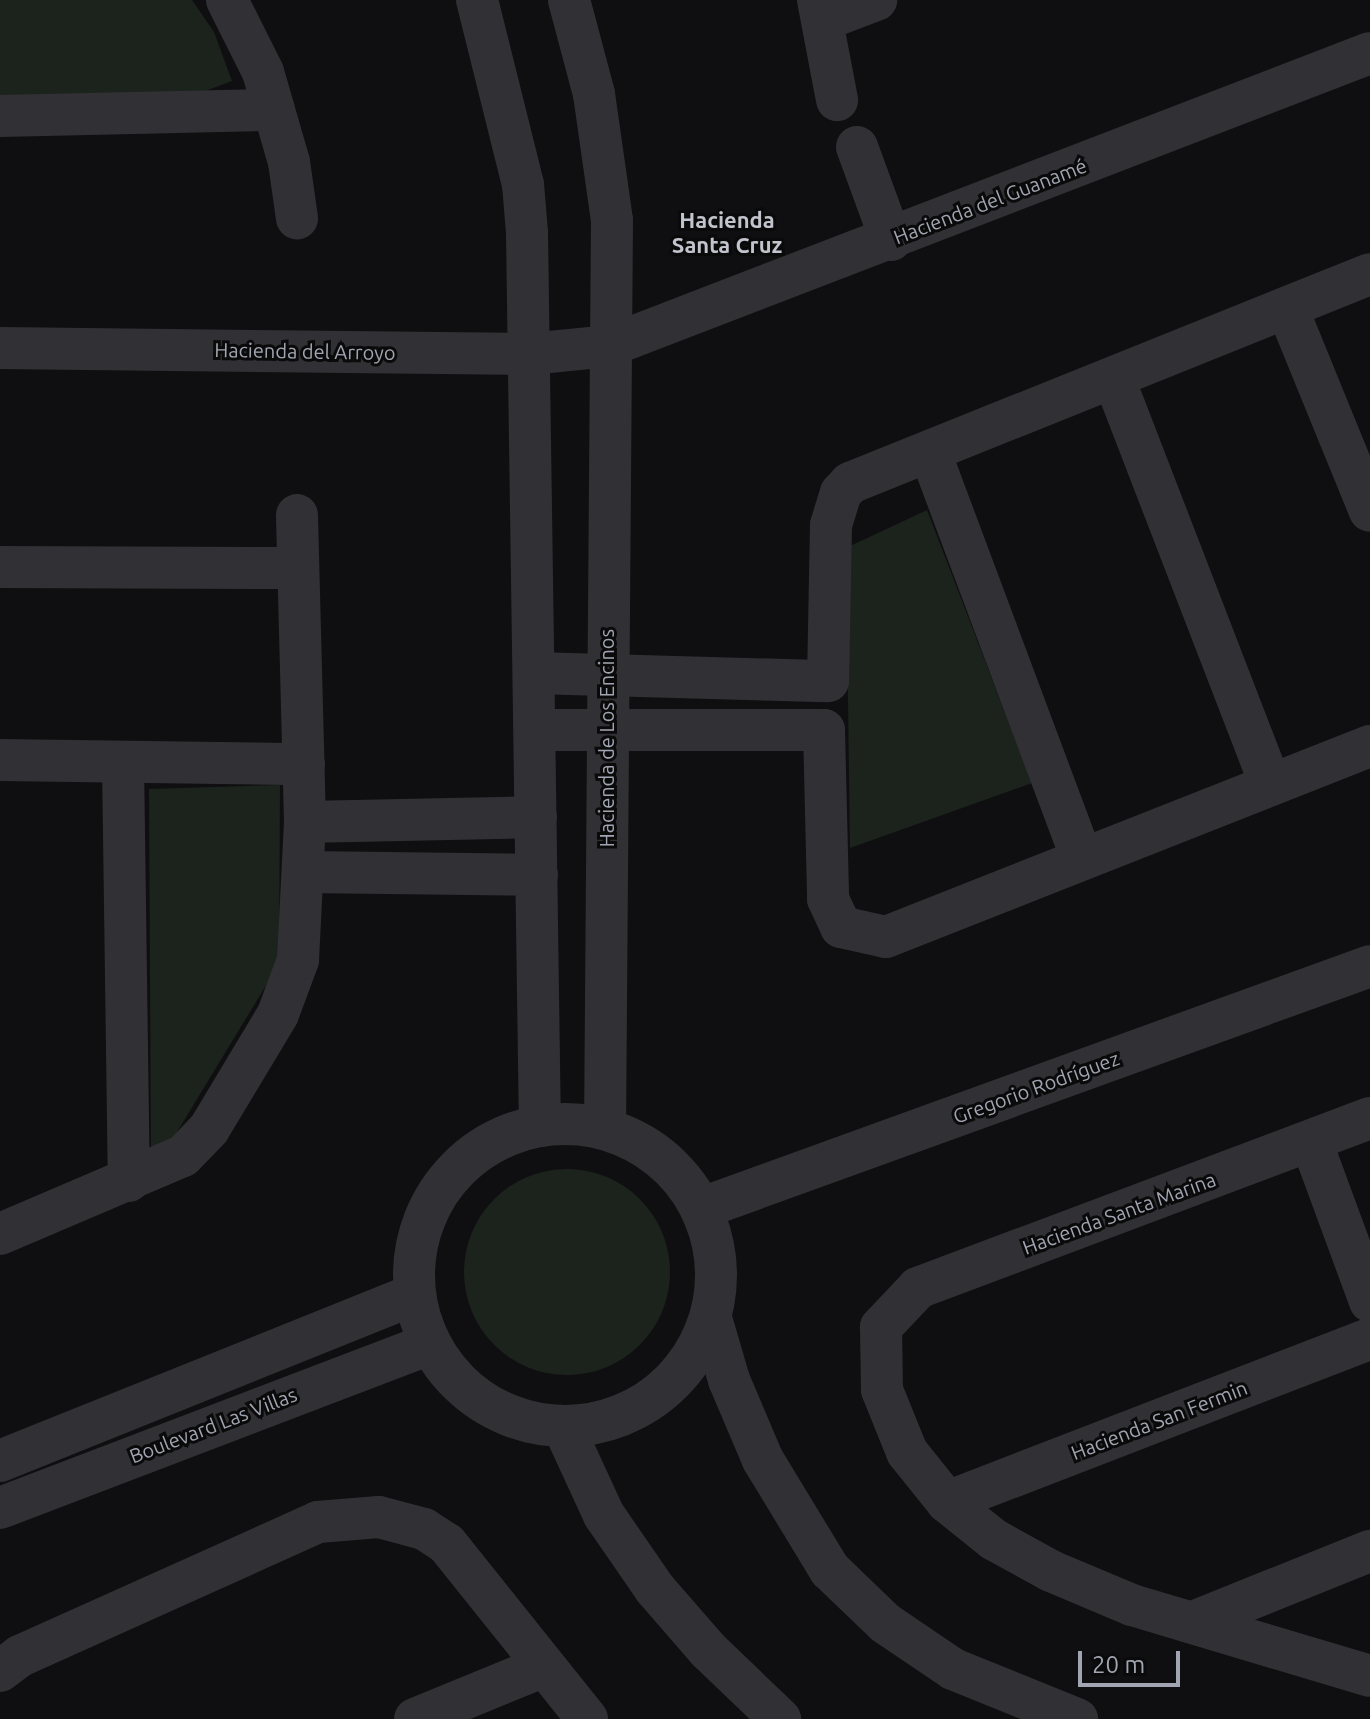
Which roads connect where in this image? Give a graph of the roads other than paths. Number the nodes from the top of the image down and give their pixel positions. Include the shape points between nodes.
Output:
1 (227, 0) edge
2 (477, 0) edge
3 (569, 0) edge
4 (876, 0) edge
5 (821, 10) edge
6 (1370, 53) edge
7 (837, 100) dead end
8 (274, 110) junction
9 (0, 116) edge
10 (857, 147) dead end
11 (297, 218) dead end
12 (891, 240) junction
13 (1370, 274) edge
14 (1287, 308) junction
15 (609, 346) junction
16 (0, 348) edge
17 (529, 354) junction
18 (1114, 379) junction
19 (931, 455) junction
20 (1370, 511) edge
21 (297, 515) dead end
22 (0, 567) edge
23 (298, 568) junction
24 (534, 673) junction
25 (607, 676) junction
26 (535, 730) junction
27 (607, 731) junction
28 (1370, 746) edge
29 (0, 760) edge
30 (123, 762) junction
31 (304, 764) junction
32 (1271, 785) junction
33 (536, 817) junction
34 (305, 822) junction
35 (1082, 859) junction
36 (303, 872) junction
37 (537, 875) junction
38 (1370, 966) edge
39 (1370, 1118) edge
40 (540, 1126) junction
41 (605, 1129) junction
42 (1311, 1141) junction
43 (129, 1181) junction
44 (702, 1208) junction
45 (0, 1234) edge
46 (415, 1294) junction
47 (1370, 1301) edge
48 (711, 1318) junction
49 (1370, 1339) edge
50 (426, 1345) junction
51 (563, 1426) junction
52 (0, 1461) edge
53 (947, 1502) junction
54 (0, 1508) edge
55 (1370, 1551) edge
56 (1193, 1622) junction
57 (542, 1667) junction
58 (0, 1671) edge
59 (1370, 1676) edge
60 (415, 1719) edge
61 (587, 1719) edge
62 (780, 1719) edge
63 (1077, 1719) edge

1 - 8 street via 263,72
2 - 17 street via 523,184
3 - 15 street via 594,94 612,220
4 - 5 street
5 - 7 street
6 - 12 street, Hacienda del Guanamé
8 - 9 street
8 - 11 street
10 - 12 street
12 - 15 street, Hacienda del Guanamé
13 - 14 street
14 - 18 street
14 - 20 street
15 - 17 street, Hacienda del Arroyo
15 - 25 street, Hacienda de Los Encinos
16 - 17 street, Hacienda del Arroyo
17 - 24 street
18 - 19 street
18 - 32 street
19 - 25 street via 850,483 841,493 831,525 828,681
19 - 35 street
21 - 23 street
22 - 23 street
23 - 31 street
24 - 25 street
24 - 26 street
25 - 27 street, Hacienda de Los Encinos
26 - 27 street
26 - 33 street
27 - 35 street via 824,730 828,899 841,927 861,934 886,937
27 - 41 street, Hacienda de Los Encinos
28 - 32 street
29 - 30 street
30 - 31 street
30 - 43 street
31 - 34 street
32 - 35 street
33 - 34 street
33 - 37 street
34 - 36 street
36 - 37 street
36 - 43 street via 298,960 278,1014 209,1129 183,1156
37 - 40 street
38 - 44 street, Gregorio Rodríguez
39 - 42 street, Hacienda Santa Marina
40 - 41 street
40 - 46 street via 492,1143 452,1175 425,1218 417,1243
41 - 44 street via 652,1150 680,1176
42 - 47 street
42 - 53 street, Hacienda Santa Marina via 918,1288 881,1327 882,1390 907,1452
43 - 45 street
44 - 48 street via 717,1262
46 - 50 street
46 - 52 street
48 - 51 street via 686,1367 644,1404 619,1416
48 - 63 street via 729,1380 763,1460 830,1570 885,1623 953,1669
49 - 53 street, Hacienda San Fermin
50 - 51 street via 485,1403 510,1416
50 - 54 street, Boulevard Las Villas
51 - 62 street via 604,1515 655,1589 708,1650
53 - 56 street via 993,1539 1051,1571 1132,1605
55 - 56 street
56 - 59 street
57 - 58 street via 447,1544 398,1520 359,1515 318,1522 20,1656
57 - 60 street
57 - 61 street

